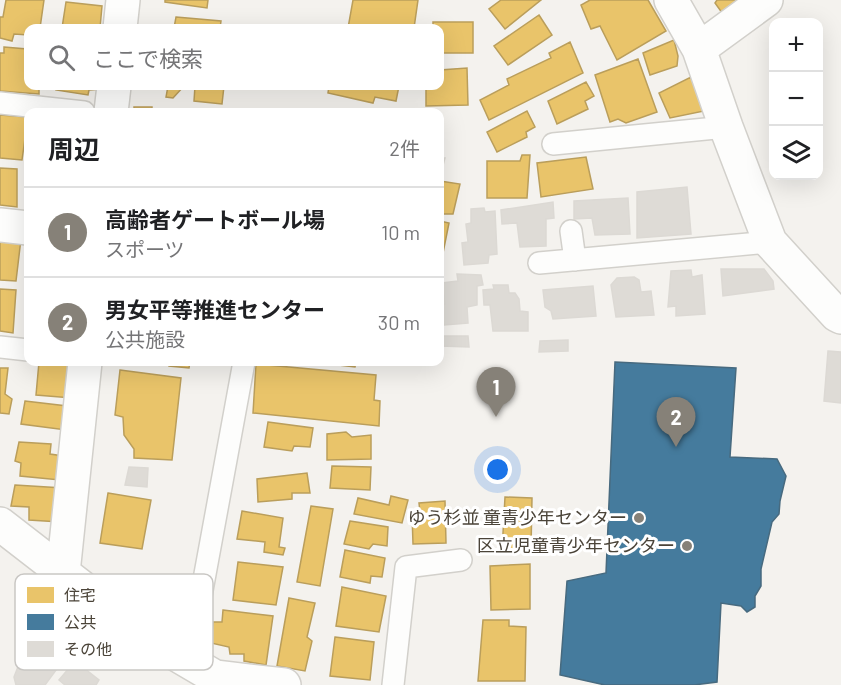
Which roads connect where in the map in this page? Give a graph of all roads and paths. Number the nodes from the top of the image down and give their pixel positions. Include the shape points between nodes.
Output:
1 (123, 0) edge
2 (670, 0) edge
3 (766, 0) edge
4 (120, 24) edge
5 (699, 49) junction
6 (114, 90) edge
7 (0, 103) edge
8 (47, 108) edge
9 (111, 108) edge
10 (726, 127) junction
11 (553, 144) dead end
12 (0, 225) edge
13 (24, 228) edge
14 (571, 231) dead end
15 (770, 242) junction
16 (575, 260) junction
17 (539, 263) dead end
18 (841, 317) edge
19 (0, 348) edge
20 (24, 350) edge
21 (85, 366) edge
22 (243, 366) edge
23 (0, 524) edge
24 (461, 560) dead end
25 (63, 573) joint
26 (205, 574) edge
27 (204, 670) edge
28 (284, 685) edge
29 (393, 685) edge

1 - 4 street
2 - 5 street
3 - 5 street
5 - 10 street
6 - 9 street
7 - 8 lane
10 - 11 lane
10 - 15 street
12 - 13 street
14 - 16 lane
15 - 16 lane
15 - 18 street
16 - 17 lane
19 - 20 lane
21 - 25 street
22 - 26 lane
23 - 25 street
24 - 29 lane via 406,567
27 - 28 street via 215,677

